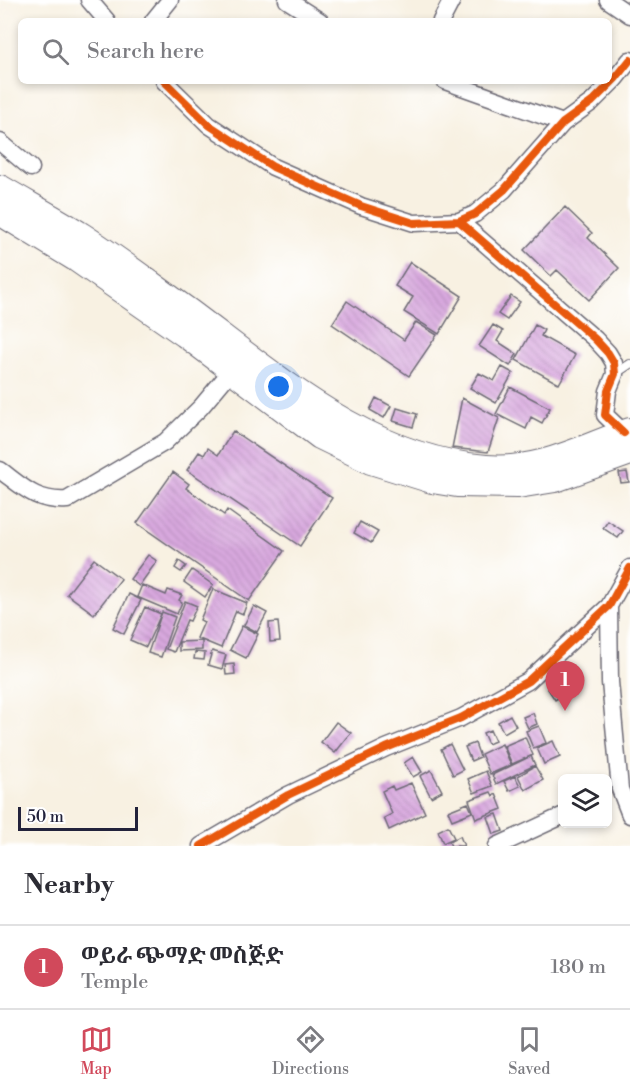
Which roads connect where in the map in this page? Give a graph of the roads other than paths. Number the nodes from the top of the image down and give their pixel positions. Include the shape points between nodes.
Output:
1 (89, 0) edge
2 (170, 0) edge
3 (452, 0) edge
4 (608, 0) edge
5 (298, 3) edge
6 (630, 15) edge
7 (104, 18) edge
8 (155, 18) edge
9 (316, 18) edge
10 (443, 18) edge
11 (630, 60) edge
12 (612, 82) edge
13 (167, 84) edge
14 (453, 84) edge
15 (610, 84) edge
16 (563, 123) junction
17 (0, 142) edge
18 (31, 168) dead end
19 (0, 188) edge
20 (0, 212) edge
21 (459, 221) junction
22 (630, 364) edge
23 (231, 371) junction
24 (615, 374) junction
25 (628, 439) edge
26 (0, 470) edge
27 (630, 568) edge
28 (609, 606) junction
29 (619, 789) edge
30 (630, 815) edge
31 (558, 818) edge
32 (201, 846) edge
33 (497, 846) edge

1 - 7 street
2 - 8 street
3 - 10 street
4 - 6 street
5 - 9 street
11 - 12 street
13 - 21 street via 209,125 273,166 361,206 414,223
14 - 16 street
15 - 16 street
16 - 21 street via 504,190 475,214
17 - 18 street
19 - 25 main road via 82,237 332,416 379,440 437,459 487,468 561,459
20 - 23 main road via 77,259
21 - 24 street via 595,339 614,363
22 - 24 lane
23 - 25 main road via 320,436 371,461 432,480 518,484 555,479
23 - 26 street via 165,441 67,500 50,501
24 - 25 street via 605,415
27 - 28 street
28 - 29 street via 610,682
28 - 32 street via 528,681 461,718 386,748 288,795
29 - 30 street
31 - 33 street

